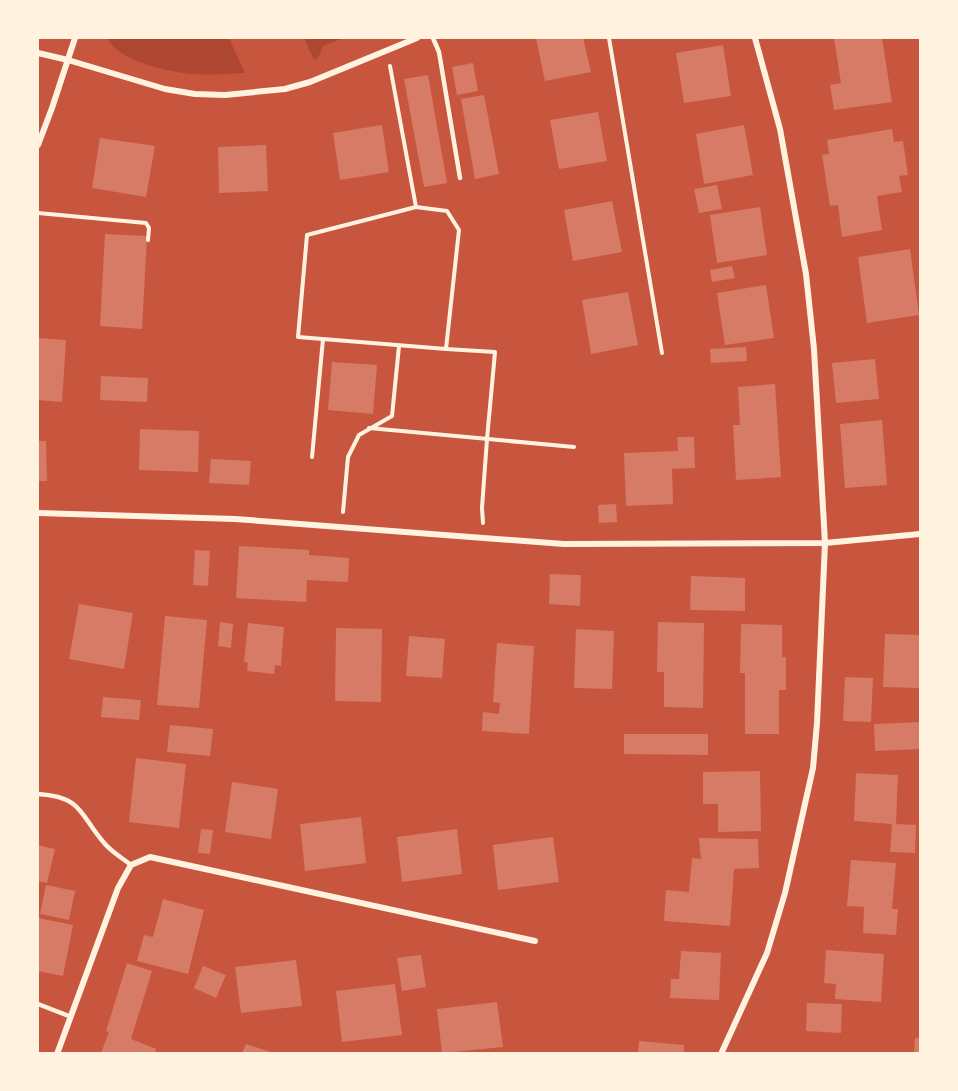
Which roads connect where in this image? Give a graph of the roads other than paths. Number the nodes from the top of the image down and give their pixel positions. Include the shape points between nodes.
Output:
1 (75, 38) edge
2 (417, 38) edge
3 (433, 38) edge
4 (755, 38) edge
5 (38, 53) edge
6 (68, 60) junction
7 (38, 145) edge
8 (460, 178) dead end
9 (38, 513) edge
10 (921, 534) edge
11 (825, 543) junction
12 (38, 794) edge
13 (131, 864) junction
14 (535, 941) dead end
15 (38, 1004) edge
16 (69, 1016) junction
17 (57, 1053) edge
18 (721, 1053) edge

1 - 6 street
2 - 6 street via 302,84 225,95 165,89
3 - 8 lane via 439,52
4 - 11 street via 780,129 806,274
5 - 6 street
6 - 7 street
9 - 11 street via 235,519 564,544
10 - 11 street
11 - 18 street via 811,778 767,953
12 - 13 lane via 56,795 79,807 105,844
13 - 14 street via 150,857
13 - 16 street
15 - 16 lane
16 - 17 street

